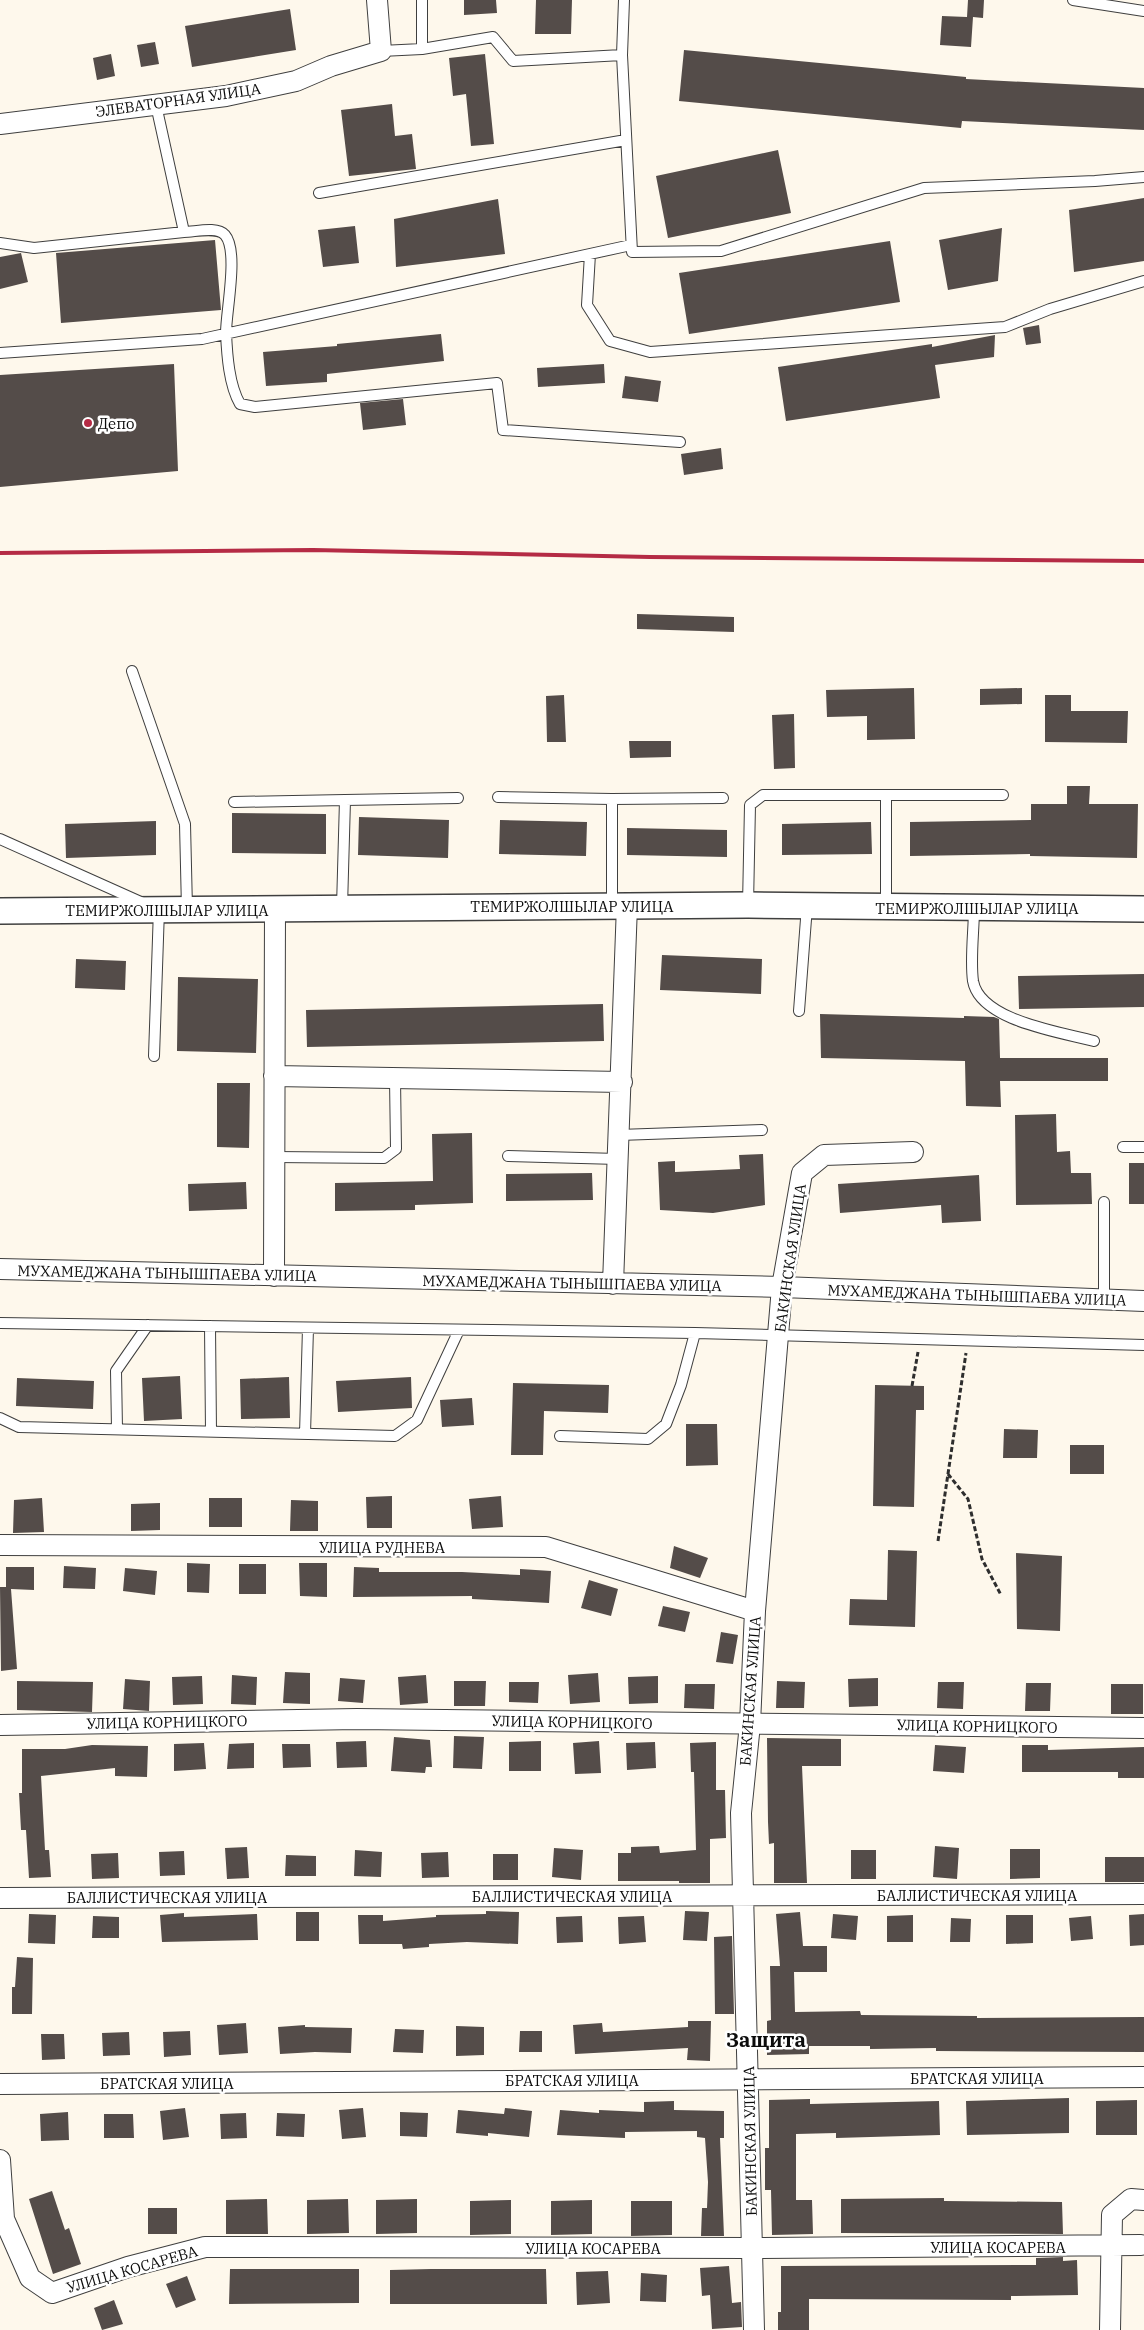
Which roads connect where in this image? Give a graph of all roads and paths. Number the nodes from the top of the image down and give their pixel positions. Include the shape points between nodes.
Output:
1 (377, 0) edge
2 (422, 0) edge
3 (624, 0) edge
4 (1073, 0) edge
5 (1144, 11) edge
6 (422, 49) junction
7 (381, 51) junction
8 (622, 55) junction
9 (156, 105) junction
10 (0, 124) edge
11 (626, 140) junction
12 (1144, 177) edge
13 (319, 193) dead end
14 (184, 232) junction
15 (0, 243) edge
16 (631, 245) junction
17 (590, 254) junction
18 (1144, 280) edge
19 (226, 334) junction
20 (0, 353) edge
21 (680, 442) dead end
22 (132, 671) dead end
23 (1003, 794) dead end
24 (886, 795) junction
25 (498, 797) dead end
26 (458, 798) dead end
27 (723, 798) dead end
28 (612, 799) junction
29 (345, 800) junction
30 (234, 802) dead end
31 (0, 839) edge
32 (620, 905) junction
33 (748, 905) junction
34 (807, 906) junction
35 (342, 908) junction
36 (886, 908) junction
37 (974, 908) junction
38 (275, 909) junction
39 (1144, 909) edge
40 (160, 910) junction
41 (187, 910) junction
42 (0, 911) edge
43 (799, 1011) dead end
44 (1094, 1041) dead end
45 (154, 1056) dead end
46 (274, 1076) junction
47 (396, 1079) junction
48 (622, 1082) junction
49 (762, 1130) dead end
50 (619, 1135) junction
51 (1123, 1147) dead end
52 (1144, 1147) edge
53 (913, 1152) dead end
54 (508, 1156) dead end
55 (274, 1157) junction
56 (618, 1159) junction
57 (1104, 1202) dead end
58 (0, 1269) edge
59 (274, 1276) junction
60 (613, 1284) junction
61 (782, 1288) junction
62 (1104, 1299) junction
63 (1144, 1301) edge
64 (0, 1323) edge
65 (148, 1325) junction
66 (210, 1326) junction
67 (308, 1328) junction
68 (459, 1330) junction
69 (694, 1333) junction
70 (778, 1335) junction
71 (920, 1339) junction
72 (967, 1340) junction
73 (1144, 1345) edge
74 (912, 1386) dead end
75 (0, 1418) edge
76 (117, 1429) junction
77 (211, 1432) junction
78 (305, 1434) junction
79 (560, 1436) dead end
80 (948, 1473) junction
81 (938, 1541) dead end
82 (0, 1545) edge
83 (1001, 1595) dead end
84 (755, 1611) junction
85 (750, 1724) junction
86 (0, 1725) edge
87 (1144, 1728) edge
88 (1144, 1894) edge
89 (744, 1897) junction
90 (0, 1898) edge
91 (1144, 2077) edge
92 (749, 2079) junction
93 (0, 2084) edge
94 (0, 2160) edge
95 (1144, 2200) edge
96 (1142, 2245) dead end
97 (1110, 2247) junction
98 (752, 2248) junction
99 (754, 2330) edge
100 (1110, 2330) edge

1 - 7 street
2 - 6 lane
3 - 8 lane
4 - 5 lane
6 - 7 lane
6 - 8 lane via 493,37 513,61
7 - 9 street, ЭЛЕВАТОРНАЯ УЛИЦА via 296,81 226,96
8 - 11 lane
9 - 10 street, ЭЛЕВАТОРНАЯ УЛИЦА
9 - 14 lane
11 - 13 lane
11 - 16 lane
12 - 16 lane via 924,188 721,251 632,252
14 - 15 lane via 34,248
14 - 19 lane via 217,230 225,235 232,249
16 - 17 lane
17 - 18 lane via 587,305 610,342 650,352 1005,327 1050,309
17 - 19 lane
19 - 20 lane via 202,339
19 - 21 lane via 233,392 240,404 255,407 497,383 503,430
22 - 41 lane via 185,824
23 - 24 lane
24 - 33 lane via 763,795 750,805
24 - 36 lane
25 - 28 lane
26 - 29 lane
27 - 28 lane
28 - 32 lane
29 - 30 lane
29 - 35 lane
31 - 40 lane
32 - 33 street, ТЕМИРЖОЛШЫЛАР УЛИЦА
32 - 35 street, ТЕМИРЖОЛШЫЛАР УЛИЦА
32 - 48 street
33 - 34 street, ТЕМИРЖОЛШЫЛАР УЛИЦА
34 - 36 street, ТЕМИРЖОЛШЫЛАР УЛИЦА
34 - 43 lane
35 - 38 street, ТЕМИРЖОЛШЫЛАР УЛИЦА
36 - 37 street, ТЕМИРЖОЛШЫЛАР УЛИЦА
37 - 39 street, ТЕМИРЖОЛШЫЛАР УЛИЦА
37 - 44 lane via 973,981 978,996 1014,1020
38 - 41 street, ТЕМИРЖОЛШЫЛАР УЛИЦА
38 - 46 street
40 - 41 street, ТЕМИРЖОЛШЫЛАР УЛИЦА
40 - 42 street, ТЕМИРЖОЛШЫЛАР УЛИЦА
40 - 45 lane
46 - 47 street
46 - 55 street
47 - 48 street
47 - 55 lane via 396,1149 384,1158
48 - 50 street
49 - 50 lane
50 - 56 street
51 - 52 lane
53 - 61 street, БАКИНСКАЯ УЛИЦА via 824,1155 802,1172
54 - 56 lane
55 - 59 street
56 - 60 street
57 - 62 lane
58 - 59 street, МУХАМЕДЖАНА ТЫНЫШПАЕВА УЛИЦА
59 - 60 street, МУХАМЕДЖАНА ТЫНЫШПАЕВА УЛИЦА
60 - 61 street, МУХАМЕДЖАНА ТЫНЫШПАЕВА УЛИЦА
61 - 62 street, МУХАМЕДЖАНА ТЫНЫШПАЕВА УЛИЦА
61 - 70 street, БАКИНСКАЯ УЛИЦА
62 - 63 street, МУХАМЕДЖАНА ТЫНЫШПАЕВА УЛИЦА
64 - 65 lane
65 - 66 lane
65 - 76 lane via 116,1371
66 - 67 lane
66 - 77 lane
67 - 68 lane
67 - 78 lane
68 - 69 lane
68 - 78 lane via 417,1420 395,1436
69 - 70 lane
69 - 79 lane via 681,1385 666,1424 648,1439
70 - 71 lane
70 - 84 street, БАКИНСКАЯ УЛИЦА
71 - 72 lane
71 - 74 path
72 - 73 lane
72 - 80 path
75 - 76 lane via 19,1427
76 - 77 lane
77 - 78 lane
80 - 81 path
80 - 83 path via 968,1499 982,1559
82 - 84 street, УЛИЦА РУДНЕВА via 546,1547
84 - 85 street, БАКИНСКАЯ УЛИЦА
85 - 86 street, УЛИЦА КОРНИЦКОГО via 357,1719
85 - 87 street, УЛИЦА КОРНИЦКОГО
85 - 89 street, БАКИНСКАЯ УЛИЦА via 741,1813
88 - 89 street, БАЛЛИСТИЧЕСКАЯ УЛИЦА
89 - 90 street, БАЛЛИСТИЧЕСКАЯ УЛИЦА
89 - 92 street, БАКИНСКАЯ УЛИЦА
91 - 92 street, БРАТСКАЯ УЛИЦА
92 - 93 street, БРАТСКАЯ УЛИЦА
92 - 98 street, БАКИНСКАЯ УЛИЦА
94 - 98 street, УЛИЦА КОСАРЕВА via 4,2220 30,2278 52,2292 128,2267 205,2247
95 - 97 street via 1131,2198 1112,2215
96 - 97 street, УЛИЦА КОСАРЕВА
97 - 98 street, УЛИЦА КОСАРЕВА
97 - 100 street
98 - 99 street, БАКИНСКАЯ УЛИЦА

